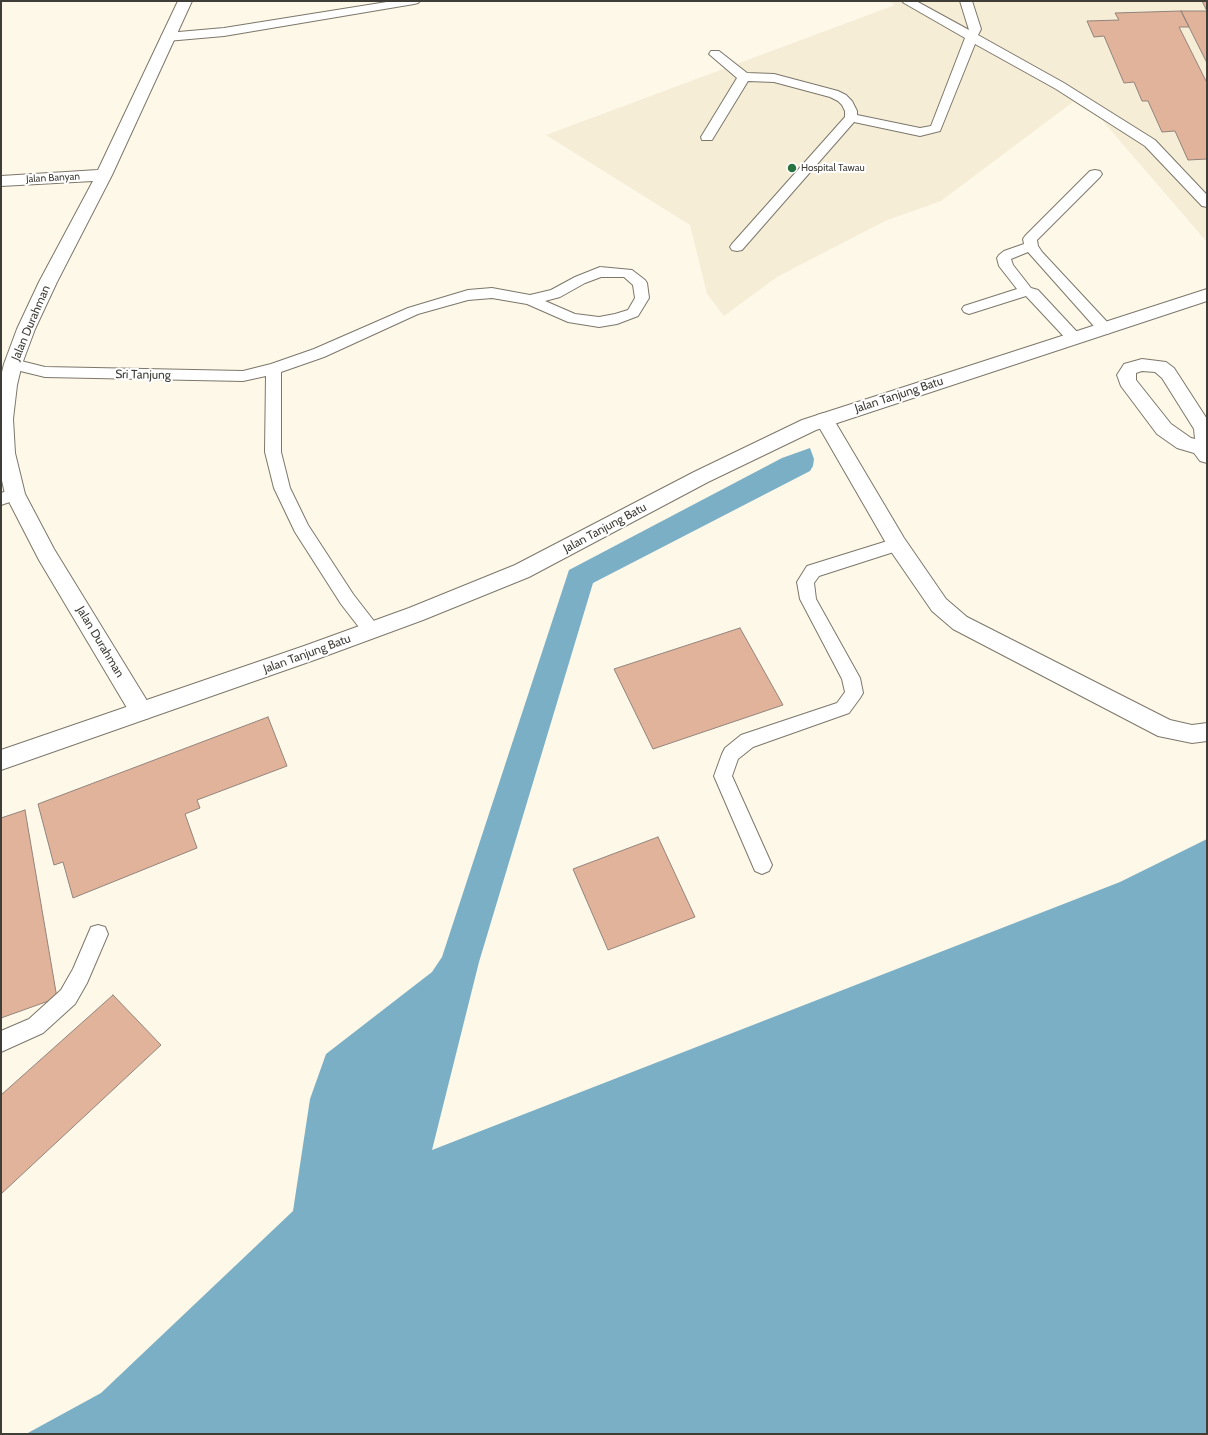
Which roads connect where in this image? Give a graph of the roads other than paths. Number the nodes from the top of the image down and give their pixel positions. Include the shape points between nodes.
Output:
1 (185, 1) edge
2 (414, 1) edge
3 (908, 1) edge
4 (966, 1) edge
5 (167, 37) junction
6 (970, 42) junction
7 (715, 54) dead end
8 (744, 76) junction
9 (851, 118) junction
10 (707, 137) dead end
11 (1095, 174) dead end
12 (104, 175) junction
13 (1, 181) edge
14 (1207, 203) edge
15 (1031, 246) junction
16 (736, 247) dead end
17 (1026, 290) junction
18 (1207, 295) edge
19 (530, 300) junction
20 (969, 309) dead end
21 (1104, 329) junction
22 (1074, 338) junction
23 (13, 364) junction
24 (274, 369) junction
25 (817, 422) junction
26 (1204, 452) edge
27 (8, 497) edge
28 (897, 544) junction
29 (371, 630) junction
30 (141, 711) junction
31 (1207, 732) edge
32 (1, 760) edge
33 (762, 865) dead end
34 (98, 934) dead end
35 (1, 1042) edge

1 - 5 street, Jalan Durahman
2 - 5 lane via 245,29
3 - 6 lane
4 - 6 lane via 975,30
5 - 12 street, Jalan Durahman
6 - 9 lane via 936,128 920,132
6 - 14 lane via 1060,86 1150,143
7 - 8 lane
8 - 9 lane via 774,78 834,94 848,104
8 - 10 lane
9 - 16 lane
11 - 15 lane via 1030,239
12 - 13 street, Jalan Banyan
12 - 23 street, Jalan Durahman via 48,282
15 - 17 lane via 1004,258 1006,266
15 - 21 lane
17 - 20 lane
17 - 22 lane via 1033,293
18 - 21 street, Jalan Tanjung Batu
19 - 19 lane via 556,294 600,272 627,273 640,283 642,298 633,313 618,320 599,322 573,319
19 - 24 lane, Sri Tanjung via 492,293 468,295 413,311
21 - 22 street, Jalan Tanjung Batu
22 - 25 street, Jalan Tanjung Batu
23 - 24 lane, Sri Tanjung via 45,372 210,376 243,376
23 - 27 street, Jalan Durahman via 4,419
24 - 29 lane via 273,452 282,488 301,528 347,599
25 - 28 street
25 - 29 street, Jalan Tanjung Batu via 702,477 522,571
26 - 26 street via 1184,443 1164,429 1127,380 1126,375 1130,368 1142,364 1160,366 1168,373 1203,428
27 - 30 street, Jalan Durahman via 46,554
28 - 31 street via 939,605 960,623 1166,729 1192,734
28 - 33 lane via 812,571 805,582 808,599 851,678 854,692 843,708 747,741 731,754 723,776
29 - 30 street, Jalan Tanjung Batu
30 - 32 street, Jalan Tanjung Batu
34 - 35 lane via 68,997 36,1026

